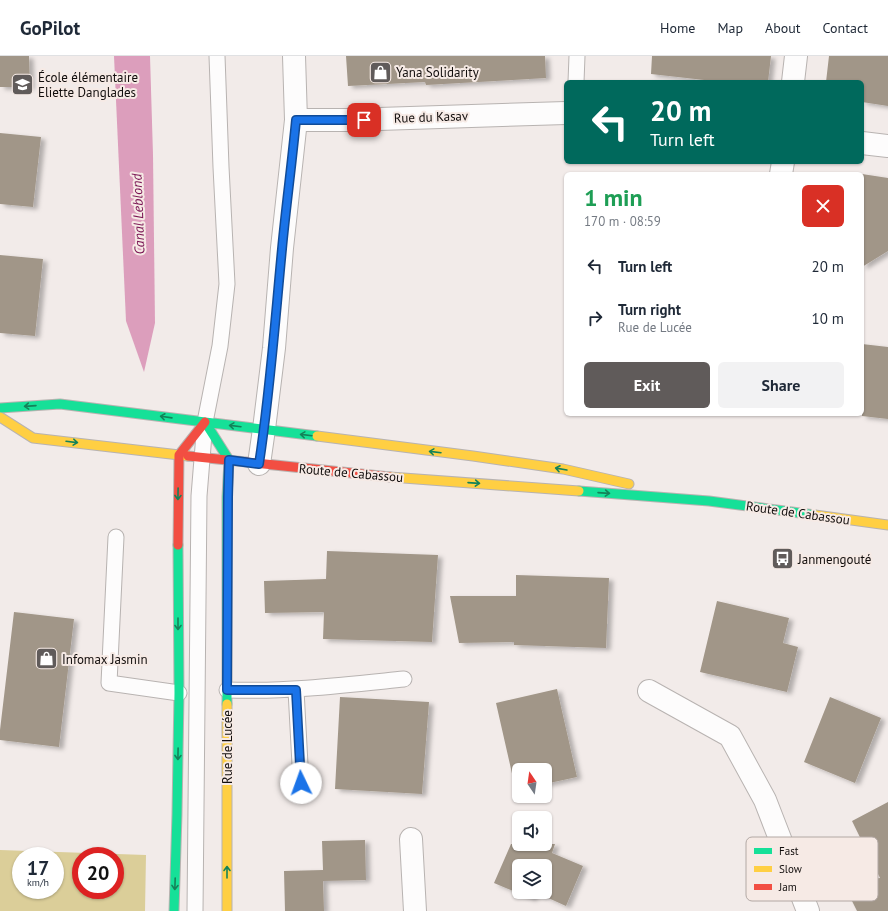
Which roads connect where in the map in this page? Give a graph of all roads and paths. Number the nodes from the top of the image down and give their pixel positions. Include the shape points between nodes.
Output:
1 (216, 56) edge
2 (294, 56) edge
3 (578, 56) edge
4 (796, 56) edge
5 (576, 80) edge
6 (793, 80) edge
7 (564, 113) edge
8 (296, 120) junction
9 (864, 143) edge
10 (888, 146) edge
11 (0, 408) edge
12 (0, 417) edge
13 (205, 422) junction
14 (264, 430) junction
15 (179, 455) junction
16 (202, 458) junction
17 (229, 460) junction
18 (259, 464) junction
19 (709, 501) junction
20 (888, 525) edge
21 (116, 536) dead end
22 (404, 679) dead end
23 (227, 690) junction
24 (296, 690) junction
25 (649, 691) dead end
26 (179, 693) junction
27 (301, 783) dead end
28 (779, 837) edge
29 (411, 839) dead end
30 (804, 901) edge
31 (174, 911) edge
32 (195, 911) edge
33 (227, 911) edge
34 (415, 911) edge
35 (808, 911) edge

1 - 13 lane via 227,284 220,346
2 - 8 street
3 - 5 lane
4 - 6 street
7 - 8 street, Rue du Kasav
8 - 14 street
9 - 10 street
13 -> 11 main road, Route de Cabassou via 60,404
12 -> 15 main road, Route de Cabassou via 33,438
14 -> 13 main road, Route de Cabassou
13 - 15 main road
13 - 16 lane
13 - 17 main road
14 - 18 street
19 -> 14 main road, Route de Cabassou via 563,469
15 - 16 main road, Route de Cabassou
15 -> 26 main road
16 - 17 main road, Route de Cabassou
16 - 32 lane via 199,496
17 - 18 main road, Route de Cabassou
17 - 23 main road, Rue de Lucée
18 -> 19 main road, Route de Cabassou via 365,475
19 - 20 main road, Route de Cabassou
21 - 26 lane via 110,683
22 - 24 lane
23 - 24 lane
33 -> 23 main road, Rue de Lucée
24 - 27 lane
25 - 28 street via 730,736 765,800
26 -> 31 main road
29 - 34 street
30 - 35 street

